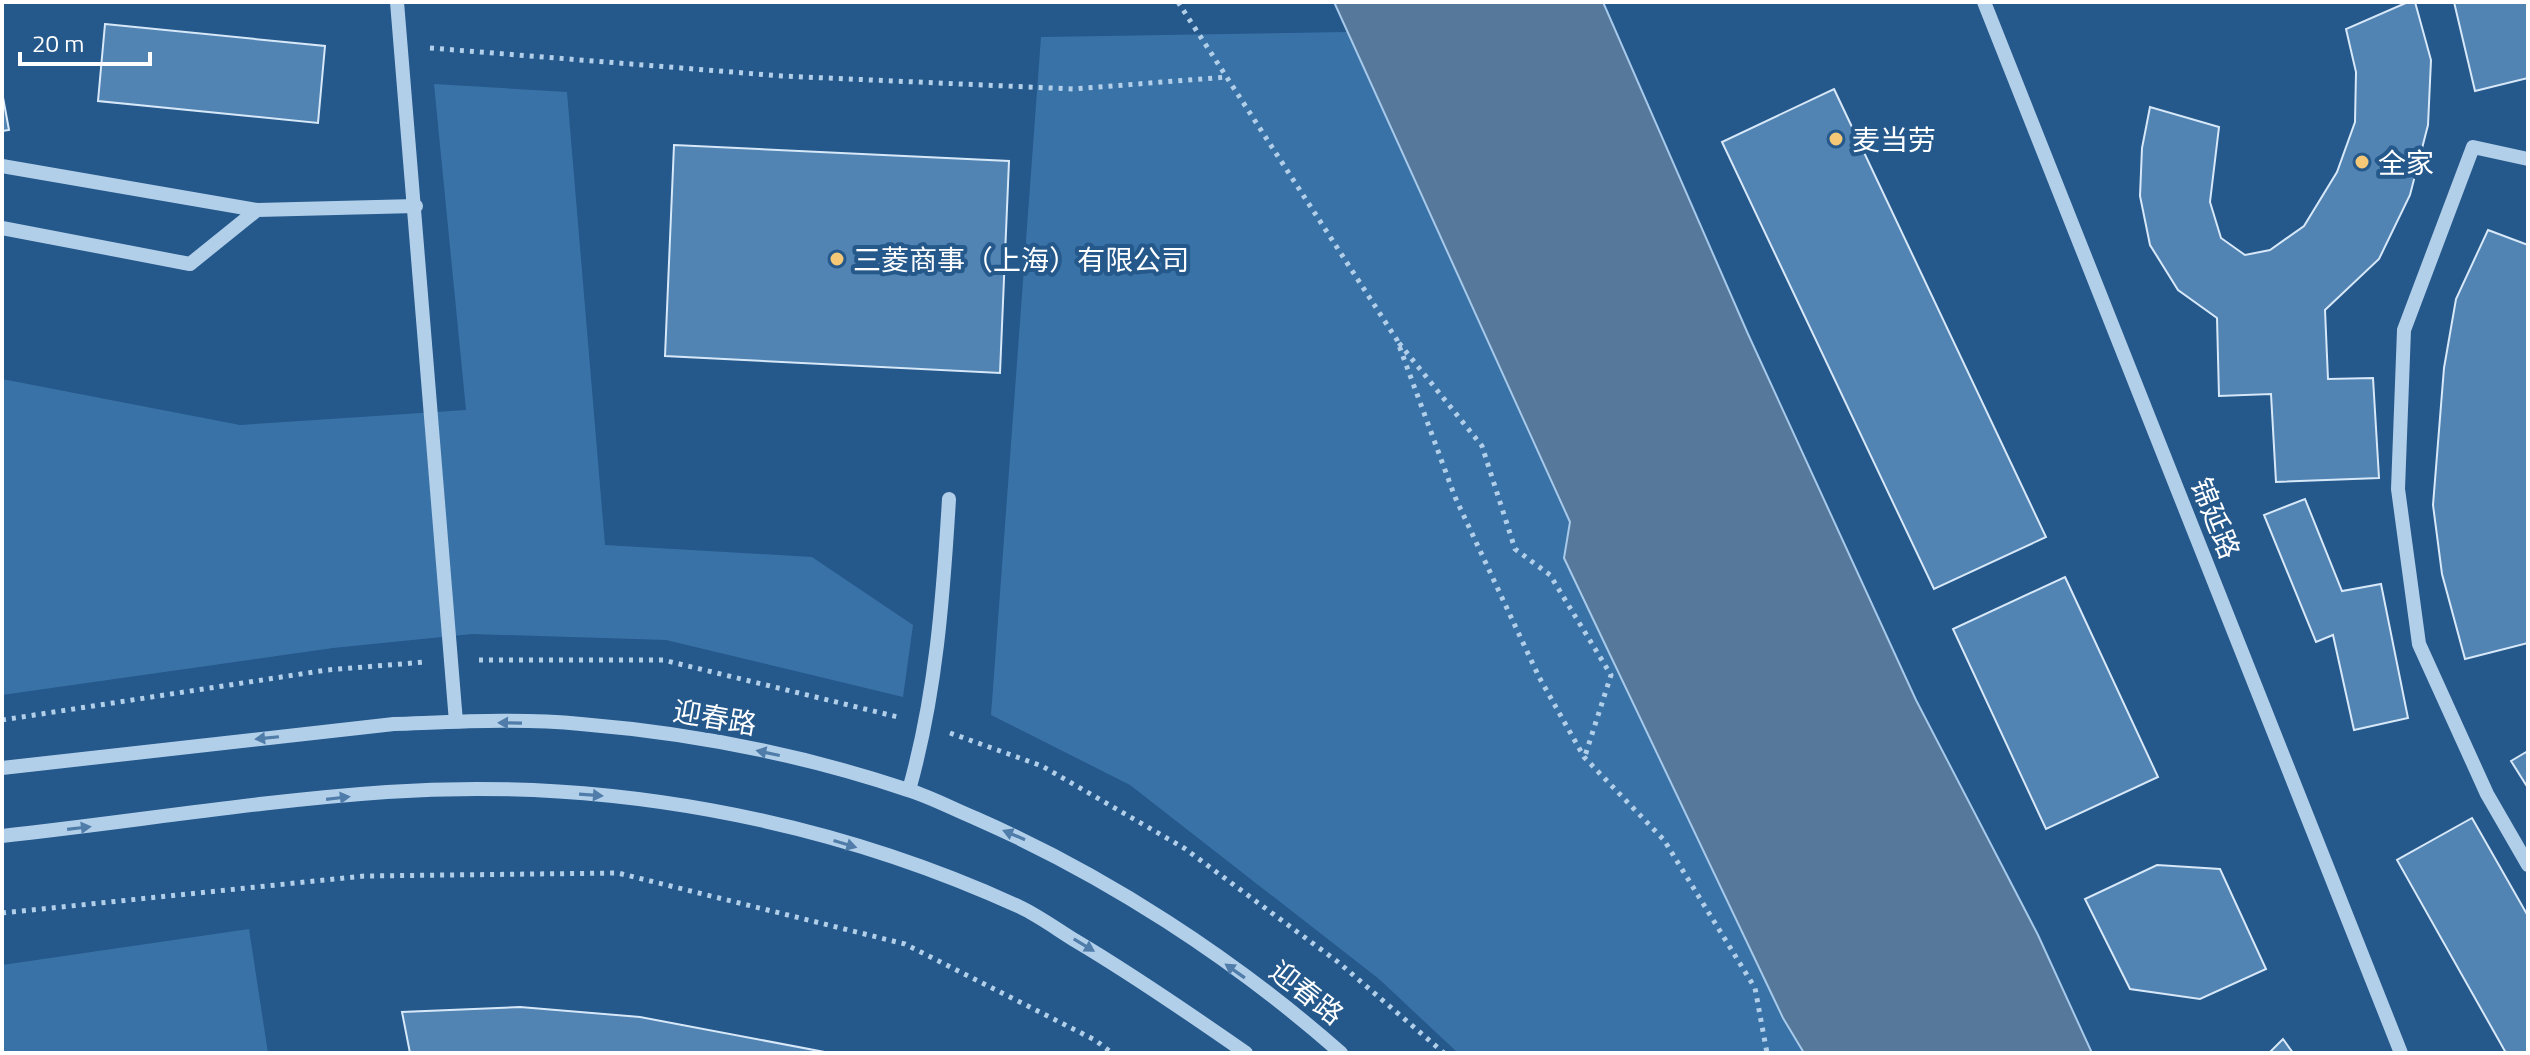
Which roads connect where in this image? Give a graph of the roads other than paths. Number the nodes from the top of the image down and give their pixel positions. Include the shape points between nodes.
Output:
1 (397, 2) edge
2 (1984, 2) edge
3 (2528, 159) edge
4 (2, 166) edge
5 (416, 206) junction
6 (257, 210) junction
7 (2, 228) edge
8 (949, 499) dead end
9 (456, 722) junction
10 (2, 768) edge
11 (909, 790) junction
12 (2, 836) edge
13 (2528, 865) edge
14 (1246, 1053) edge
15 (1341, 1053) edge
16 (2401, 1053) edge

1 - 5 street
2 - 16 street, 锦延路
3 - 13 street via 2473,147 2404,330 2398,489 2419,644 2487,794
4 - 6 street
5 - 6 street
5 - 9 street
6 - 7 street via 190,264
8 - 11 street via 941,631 928,725
9 -> 10 street, 迎春路 via 394,724
11 -> 9 street, 迎春路 via 773,753 682,737 580,723
15 -> 11 street, 迎春路 via 1291,1009 1167,923 1039,846
12 -> 14 street via 387,792 485,790 675,802 757,818 927,869 1023,908 1138,977

